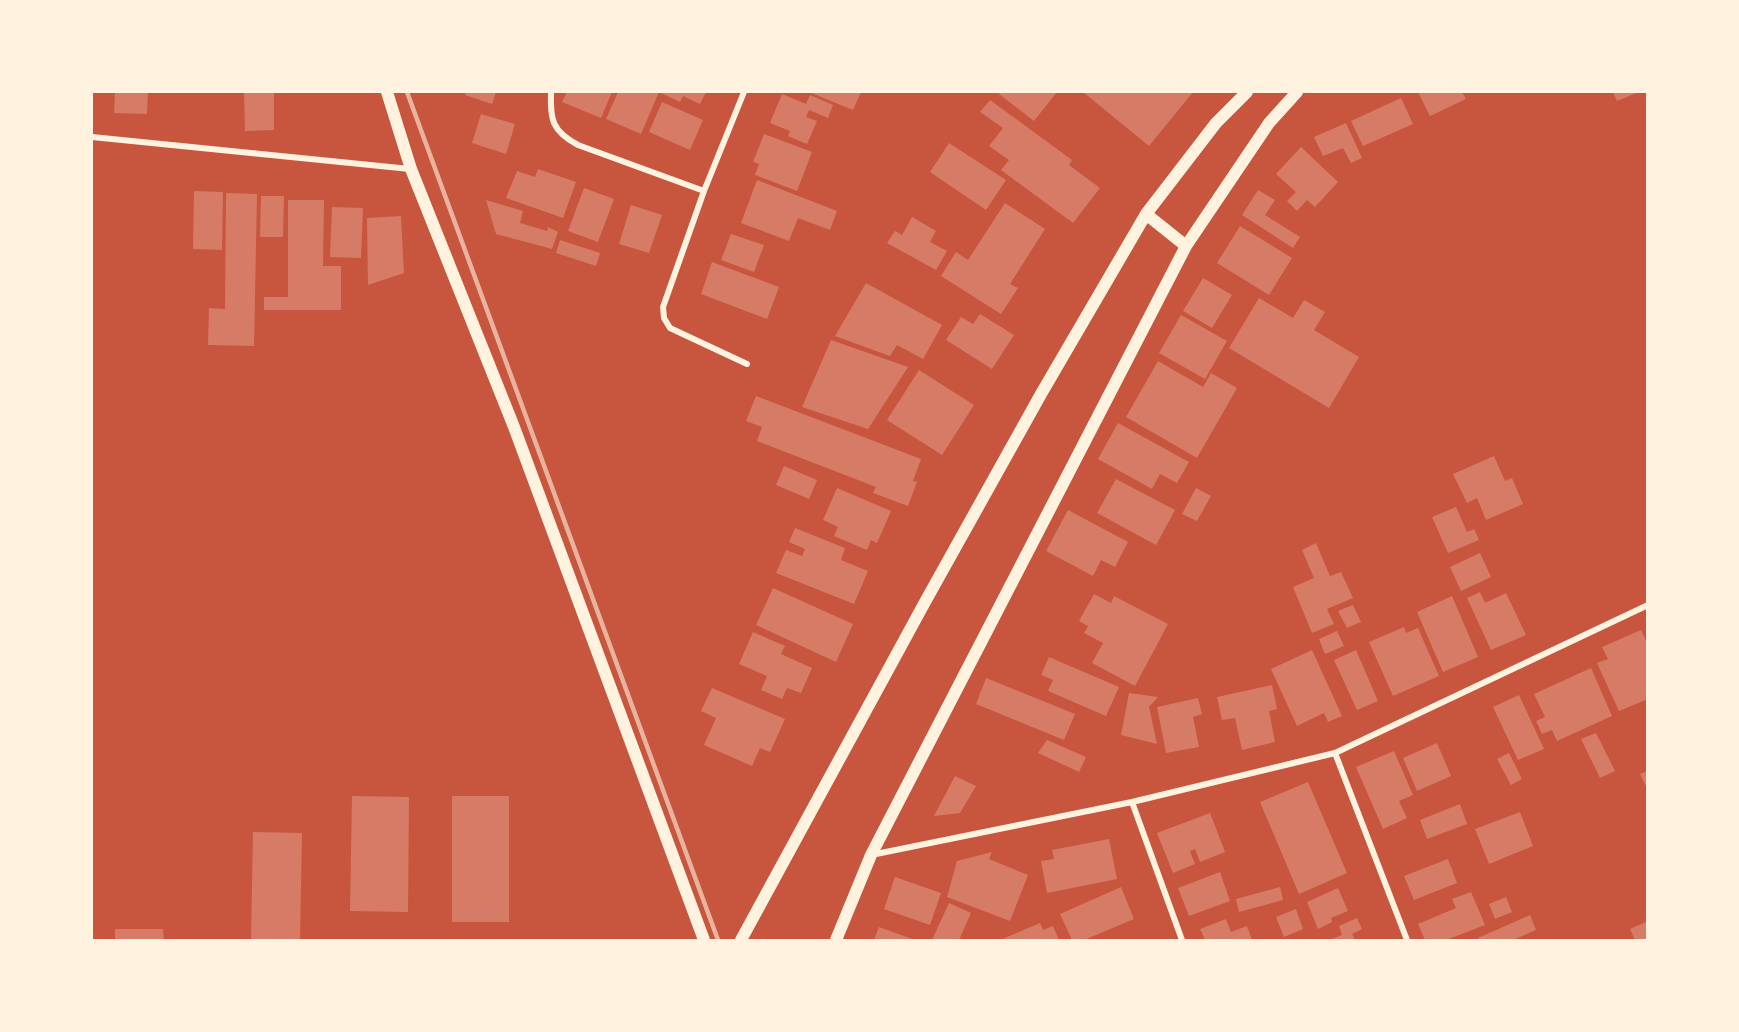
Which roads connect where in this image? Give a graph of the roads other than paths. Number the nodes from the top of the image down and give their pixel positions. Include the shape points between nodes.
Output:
1 (387, 92) edge
2 (551, 92) edge
3 (744, 92) edge
4 (1247, 92) edge
5 (1297, 92) edge
6 (92, 137) edge
7 (411, 169) junction
8 (704, 191) junction
9 (1146, 214) junction
10 (1186, 246) junction
11 (747, 364) dead end
12 (1647, 605) edge
13 (1335, 753) junction
14 (1132, 802) junction
15 (871, 855) junction
16 (694, 917) junction
17 (696, 940) edge
18 (704, 940) edge
19 (741, 940) edge
20 (836, 940) edge
21 (1182, 940) edge
22 (1407, 940) edge

1 - 7 main road
2 - 8 street via 550,111 555,127 565,138
3 - 8 street
4 - 9 main road via 1216,123
5 - 10 main road via 1269,123
6 - 7 street
7 - 16 main road via 518,438
8 - 11 street via 663,307 663,318 670,328
9 - 10 main road
9 - 19 main road via 1041,394
10 - 15 main road
12 - 13 street
13 - 14 street
13 - 22 street
14 - 15 street
14 - 21 street
15 - 20 main road
16 - 17 main road
16 - 18 main road

